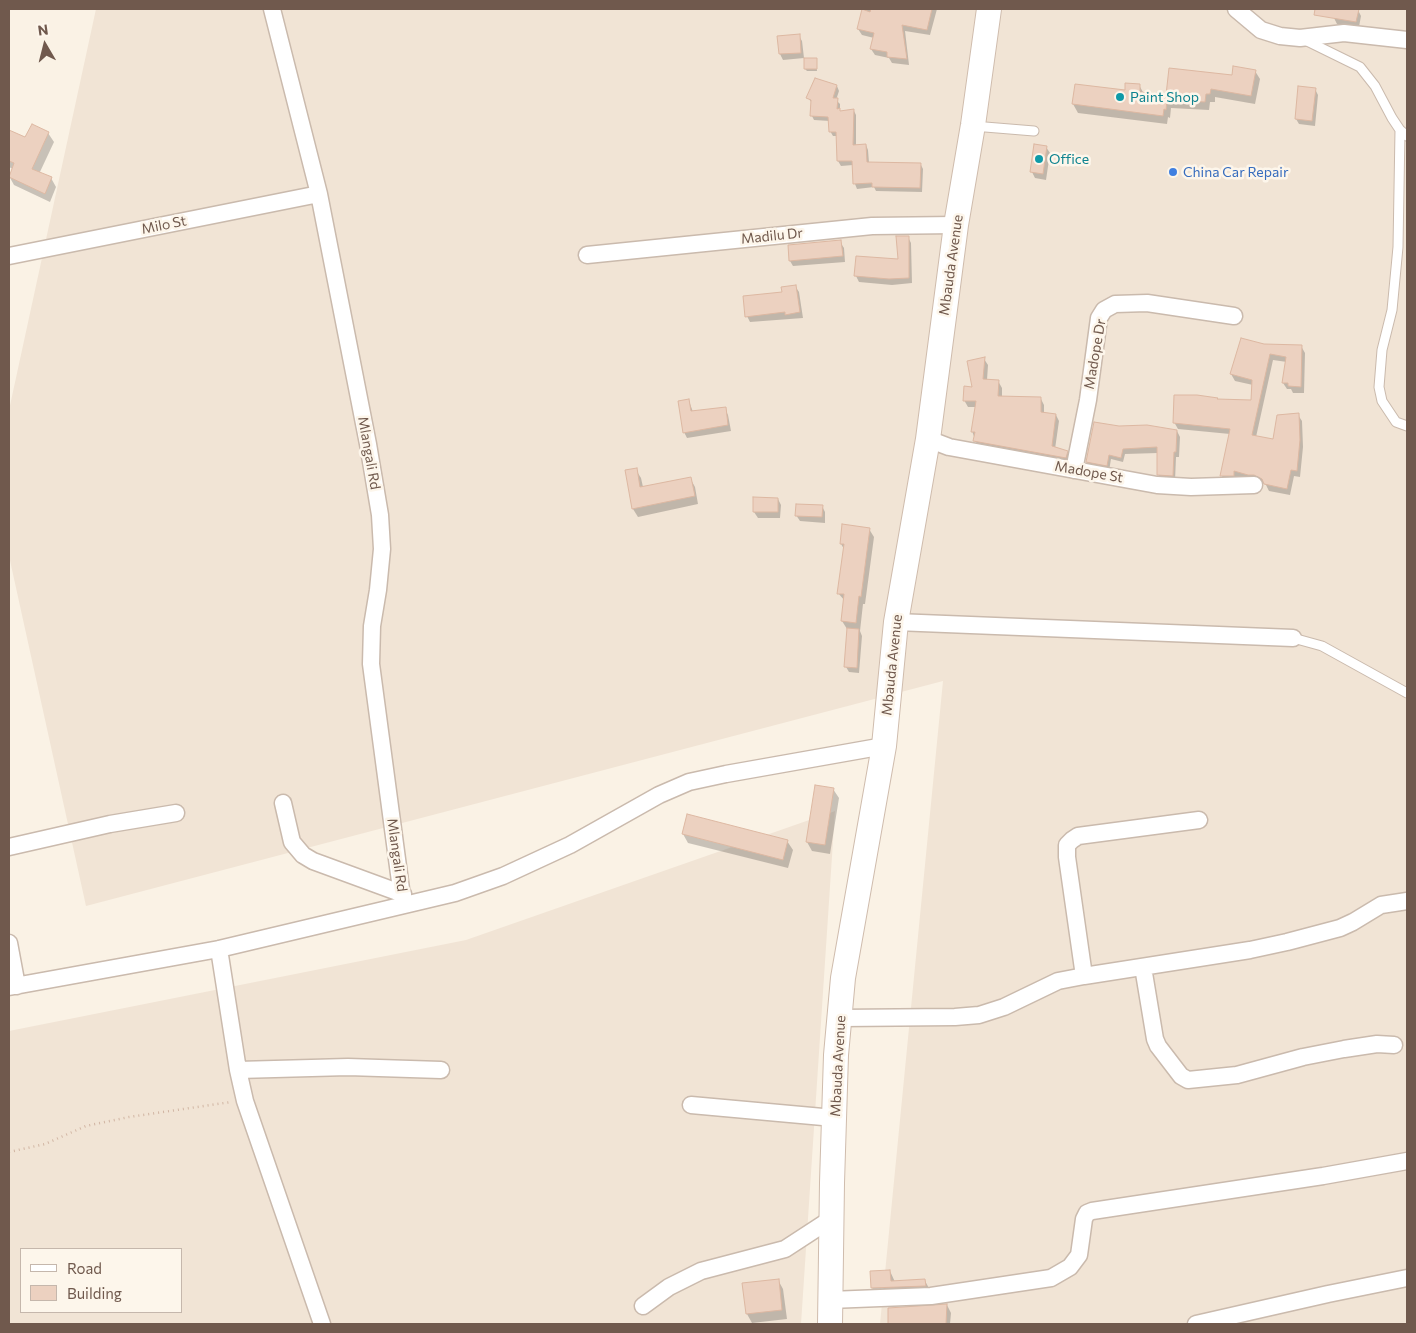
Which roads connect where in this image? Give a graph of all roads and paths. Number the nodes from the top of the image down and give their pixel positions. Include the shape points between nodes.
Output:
1 (272, 9) edge
2 (989, 9) edge
3 (1236, 9) edge
4 (1300, 38) junction
5 (1407, 40) edge
6 (973, 126) junction
7 (1034, 131) dead end
8 (1404, 133) edge
9 (319, 194) junction
10 (956, 225) junction
11 (587, 255) dead end
12 (9, 256) edge
13 (1234, 316) dead end
14 (1407, 426) edge
15 (928, 439) junction
16 (1074, 470) junction
17 (1254, 485) dead end
18 (896, 622) junction
19 (1293, 638) joint
20 (1407, 692) edge
21 (884, 746) junction
22 (283, 803) dead end
23 (176, 813) dead end
24 (1199, 820) dead end
25 (9, 847) edge
26 (403, 899) junction
27 (1407, 901) edge
28 (9, 943) edge
29 (218, 949) junction
30 (1143, 967) junction
31 (1084, 976) junction
32 (13, 986) edge
33 (840, 1018) junction
34 (1394, 1045) dead end
35 (238, 1070) junction
36 (441, 1070) dead end
37 (244, 1101) junction
38 (691, 1104) dead end
39 (834, 1118) junction
40 (9, 1152) edge
41 (1407, 1161) edge
42 (831, 1219) junction
43 (1407, 1278) edge
44 (830, 1300) junction
45 (643, 1306) dead end
46 (322, 1324) edge
47 (830, 1324) edge
48 (1196, 1324) edge

1 - 9 street, Mlangali Rd
2 - 6 street, Mbauda Avenue
3 - 4 street via 1261,30
4 - 5 street via 1344,33
4 - 8 lane via 1360,67
6 - 7 lane
6 - 10 street, Mbauda Avenue
8 - 14 lane via 1392,310 1382,350 1379,387 1382,401 1396,422
9 - 12 street, Milo St
9 - 26 street, Mlangali Rd via 380,515 382,549 370,656
10 - 11 street, Madilu Dr via 872,226
10 - 15 street, Mbauda Avenue
13 - 16 street, Madope Dr via 1147,303 1115,304 1104,310 1099,318
15 - 16 street, Madope St via 950,447
15 - 18 street, Mbauda Avenue
16 - 17 street, Madope St via 1173,486
18 - 19 street
18 - 21 street, Mbauda Avenue
19 - 20 lane via 1322,646
21 - 26 street via 689,782 570,845 503,876 456,893
21 - 33 street, Mbauda Avenue via 845,969
22 - 26 street via 292,842 303,855
23 - 25 street
24 - 31 street via 1078,836 1067,845 1066,857
26 - 29 street
27 - 30 street via 1381,905 1340,928 1287,942
28 - 32 street
29 - 32 street
29 - 35 street
30 - 31 street
30 - 34 street via 1155,1039 1181,1076 1188,1080 1238,1075 1344,1049
31 - 33 street via 1058,981 1004,1007 979,1015
33 - 39 street, Mbauda Avenue
35 - 36 street via 348,1067
35 - 37 street
37 - 40 path via 86,1126 45,1144
37 - 46 street
38 - 39 street
39 - 42 street, Mbauda Avenue
41 - 44 street via 1092,1210 1084,1219 1079,1255 1070,1267 1051,1278 931,1296
42 - 44 street, Mbauda Avenue
42 - 45 street via 785,1248 701,1271 669,1287
43 - 48 street
44 - 47 street, Mbauda Avenue

